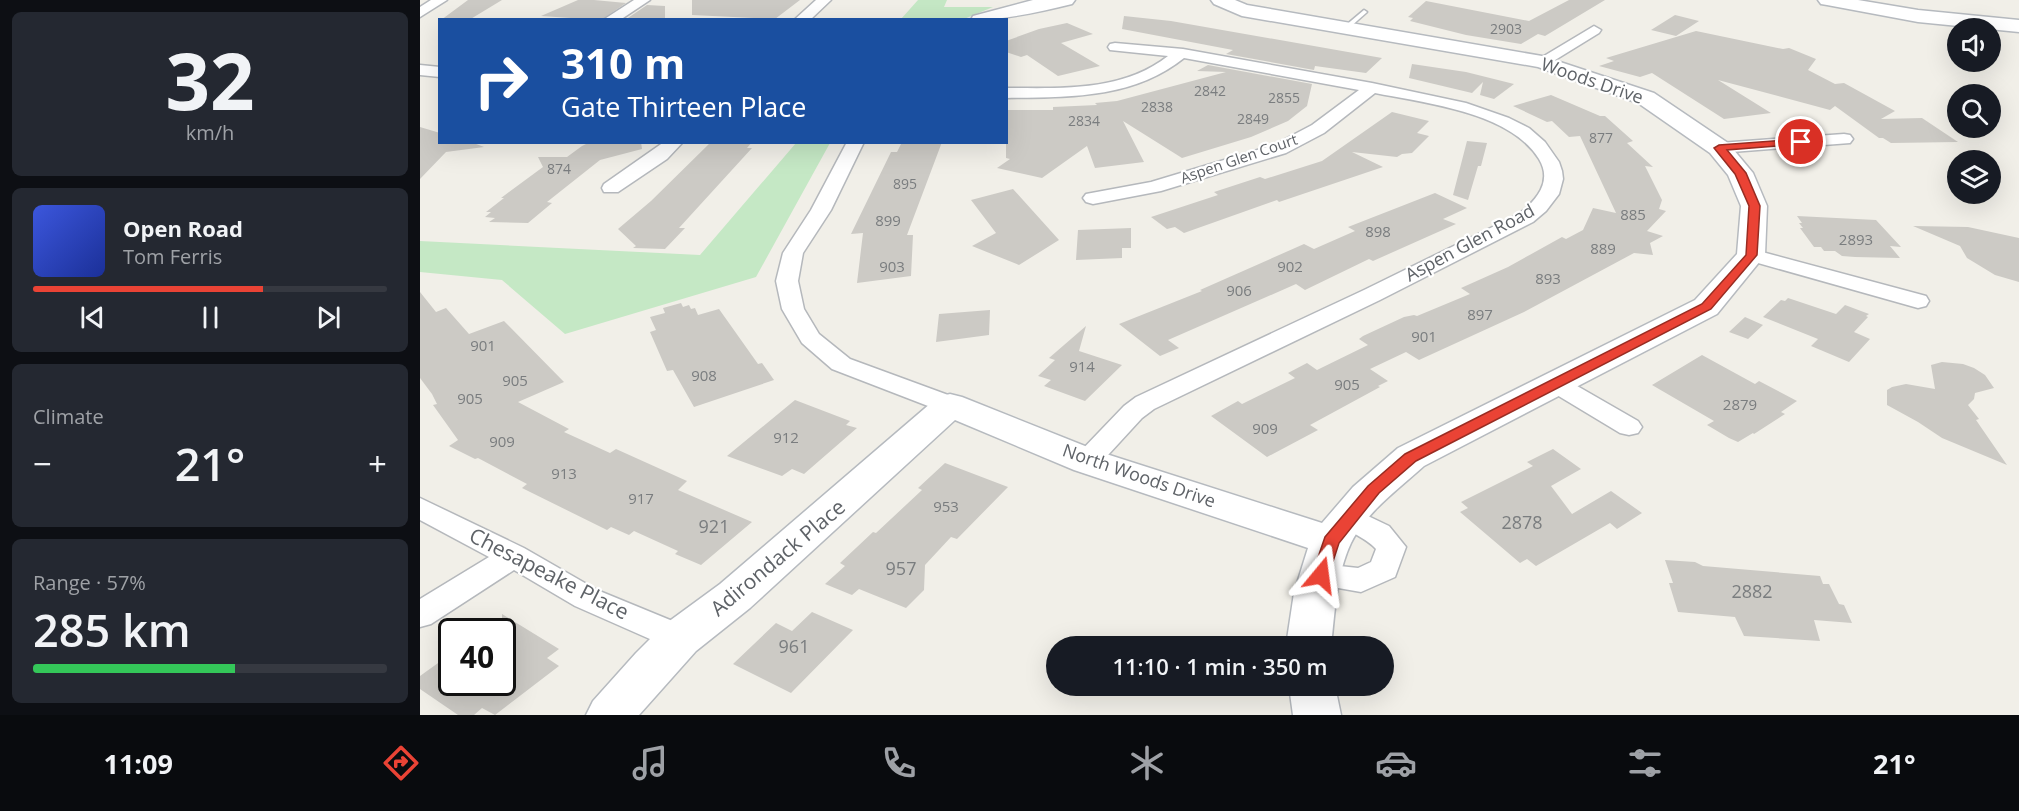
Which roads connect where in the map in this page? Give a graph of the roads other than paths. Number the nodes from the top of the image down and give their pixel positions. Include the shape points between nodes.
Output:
1 (440, 0) edge
2 (642, 0) edge
3 (824, 0) edge
4 (1066, 0) edge
5 (1220, 0) edge
6 (1827, 0) edge
7 (420, 14) edge
8 (613, 18) edge
9 (803, 18) edge
10 (987, 18) edge
11 (2019, 26) edge
12 (1594, 30) dead end
13 (1115, 47) dead end
14 (1181, 53) junction
15 (1542, 62) junction
16 (420, 70) edge
17 (438, 72) edge
18 (1371, 88) junction
19 (1008, 93) edge
20 (1844, 139) dead end
21 (673, 144) edge
22 (855, 144) edge
23 (1719, 148) junction
24 (611, 188) dead end
25 (1093, 198) dead end
26 (1751, 255) junction
27 (1918, 301) dead end
28 (1556, 384) junction
29 (950, 405) junction
30 (1629, 427) dead end
31 (1087, 460) junction
32 (420, 508) edge
33 (1334, 544) junction
34 (513, 556) junction
35 (420, 615) edge
36 (1310, 636) edge
37 (680, 638) junction
38 (1314, 696) edge
39 (610, 715) edge
40 (1317, 715) edge

1 - 7 street
2 - 8 street
3 - 9 street
4 - 10 street
5 - 15 street, Woods Drive via 1242,10 1356,20
6 - 11 street via 1918,16
12 - 15 street
13 - 14 street, Aspen Glen Road
14 - 18 street, Aspen Glen Road
14 - 19 street via 1154,73 1120,84 1065,92
15 - 23 street, Woods Drive via 1646,98
16 - 17 street
18 - 25 street, Aspen Glen Court via 1313,132 1280,148 1154,187
18 - 31 street, Aspen Glen Road via 1458,105 1512,126 1547,157 1554,175 1551,193 1537,210 1500,232 1145,403
20 - 23 street
21 - 24 street
22 - 29 street via 793,253 787,281 793,309 810,338 841,364
23 - 26 street, Woods Drive via 1740,173 1754,206
26 - 27 street
26 - 28 street via 1706,307
28 - 30 street
28 - 33 street via 1411,457 1374,490
29 - 31 street, North Woods Drive
29 - 37 street, Adirondack Place via 735,596
31 - 33 street, North Woods Drive
32 - 34 street, Chesapeake Place
33 - 36 street via 1311,618
34 - 35 street
34 - 37 street, Chesapeake Place via 586,598
37 - 39 street, Adirondack Place
38 - 40 street

